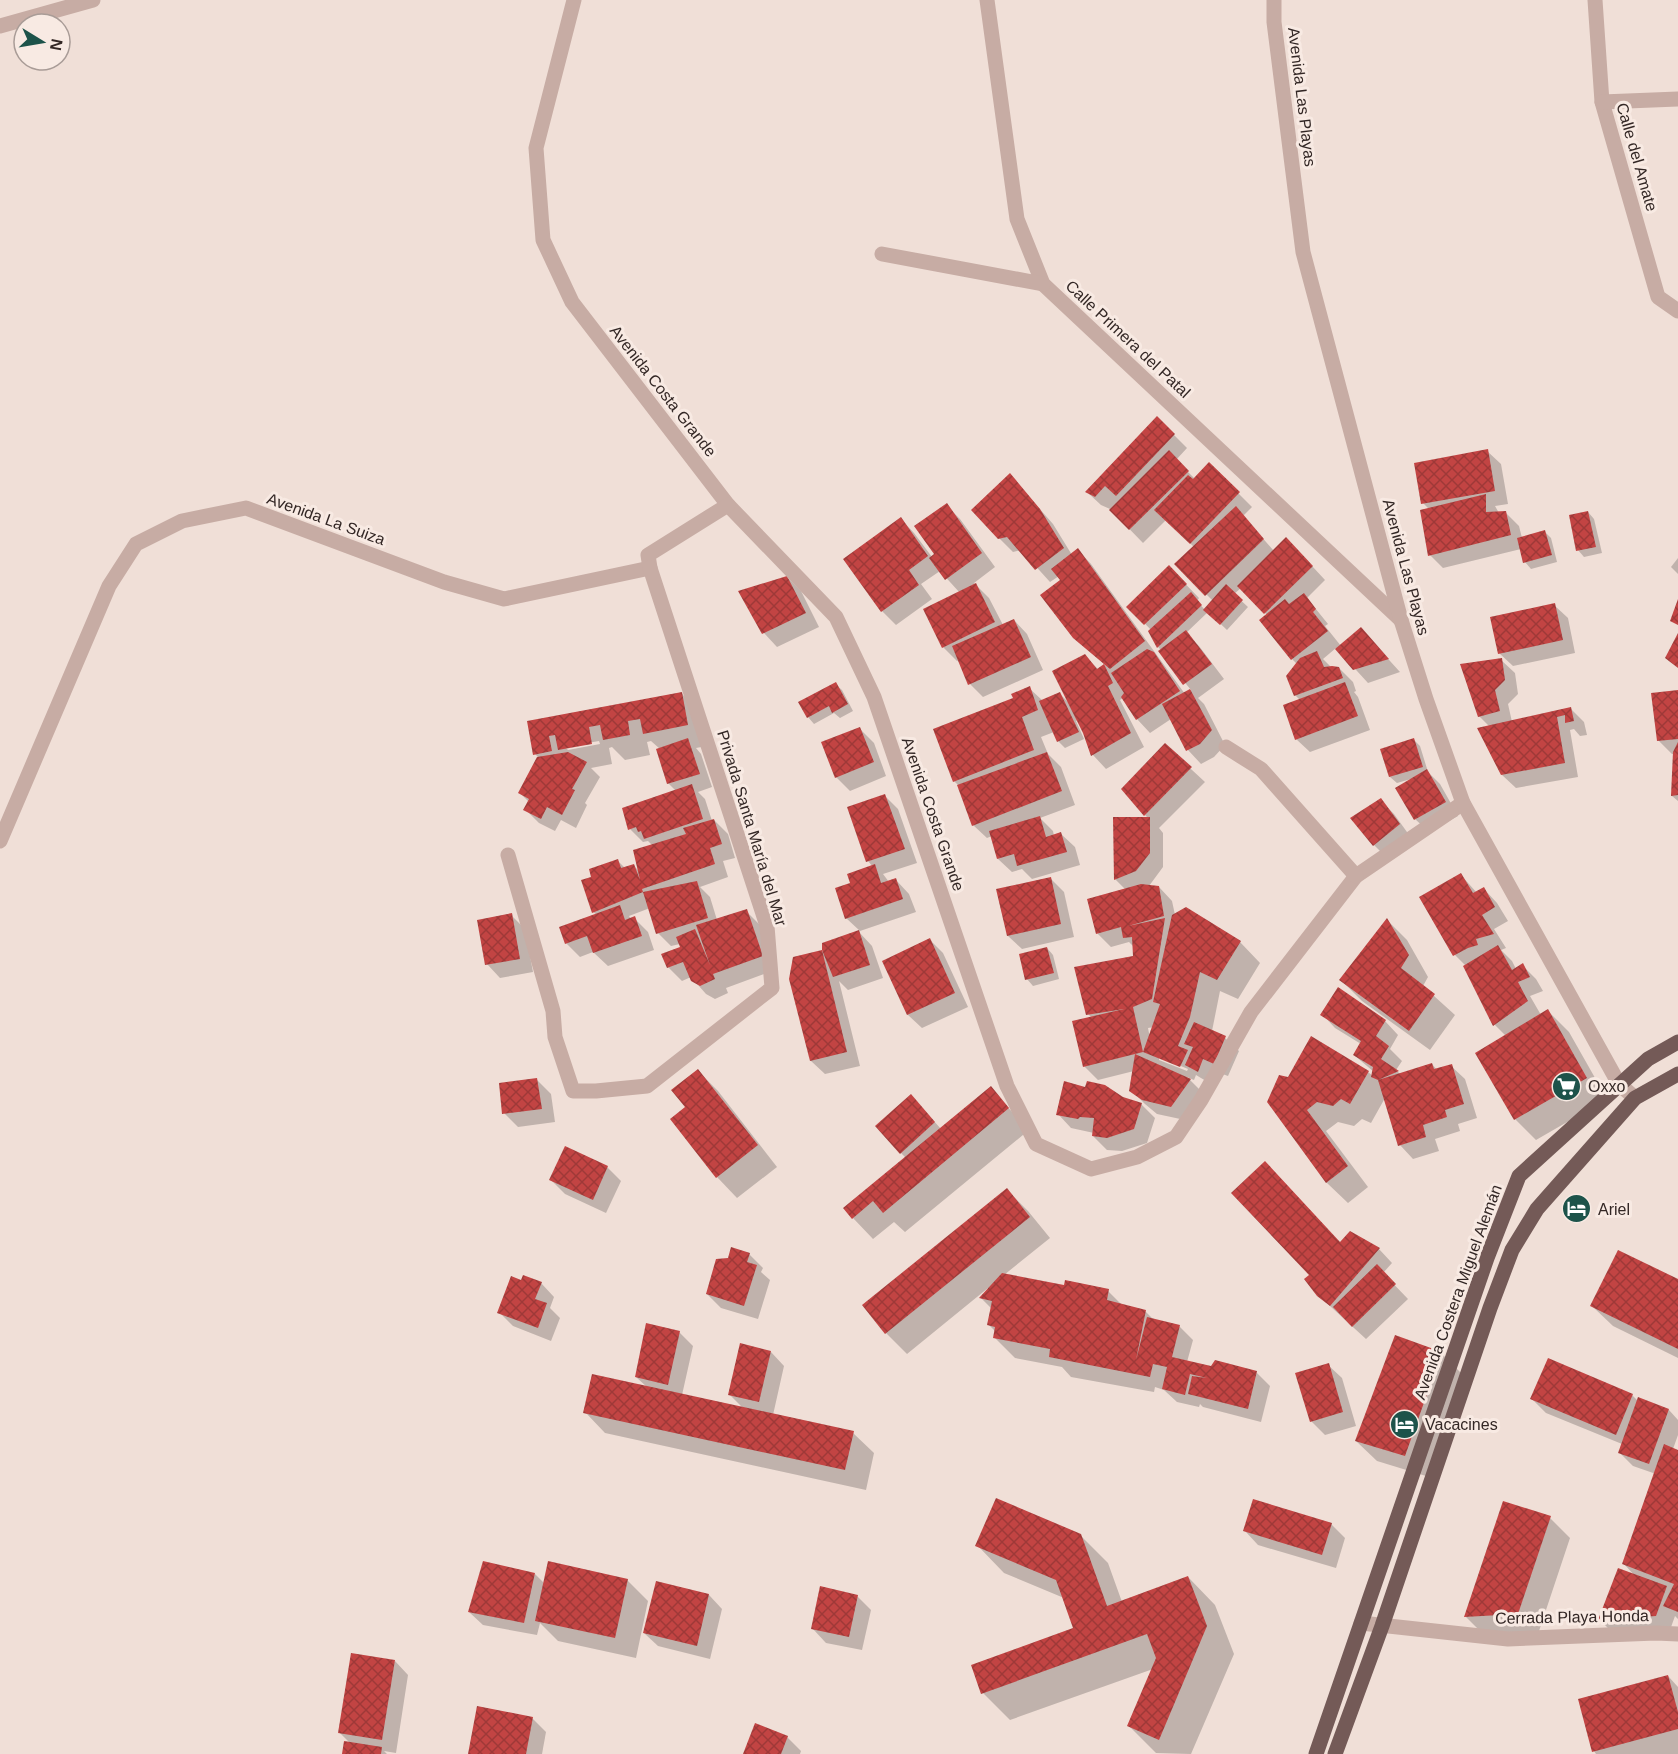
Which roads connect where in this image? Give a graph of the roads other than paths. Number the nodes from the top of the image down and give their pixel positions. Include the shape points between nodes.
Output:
1 (93, 0) edge
2 (574, 0) edge
3 (987, 0) edge
4 (1274, 0) edge
5 (1595, 0) edge
6 (0, 26) edge
7 (1678, 99) edge
8 (1602, 102) junction
9 (882, 254) dead end
10 (1043, 284) junction
11 (1678, 311) edge
12 (728, 505) junction
13 (650, 568) junction
14 (1401, 620) junction
15 (1226, 747) dead end
16 (1463, 803) junction
17 (0, 841) edge
18 (508, 855) dead end
19 (1356, 876) junction
20 (1678, 1042) edge
21 (1678, 1074) edge
22 (1619, 1084) junction
23 (1635, 1098) junction
24 (1360, 1623) junction
25 (1382, 1626) junction
26 (1678, 1634) edge
27 (1316, 1754) edge
28 (1335, 1754) edge

1 - 6 street
2 - 12 street, Avenida Costa Grande via 536,148 543,240 572,302
3 - 10 street, Calle Primera del Patal via 1017,219
4 - 14 street, Avenida Las Playas via 1303,252
5 - 8 street, Calle del Amate
7 - 8 street
8 - 11 street, Calle del Amate via 1658,297
9 - 10 street
10 - 14 street, Calle Primera del Patal
12 - 13 street via 648,555
12 - 19 street, Avenida Costa Grande via 836,617 874,697 1007,1086 1036,1144 1091,1169 1137,1157 1176,1137 1251,1012
13 - 17 street, Avenida La Suiza via 504,598 444,582 246,508 182,521 136,544 109,586
13 - 18 street, Privada Santa María del Mar via 767,926 772,988 647,1086 573,1091 555,1037 553,1011
14 - 16 street, Avenida Las Playas
15 - 19 street via 1261,770
16 - 19 street, Avenida Costa Grande
16 - 22 street, Avenida Las Playas
20 - 22 main road, Avenida Costera Miguel Alemán via 1648,1059
21 - 23 main road
22 - 23 street, Avenida Las Playas
22 - 24 main road, Avenida Costera Miguel Alemán via 1519,1176
23 - 25 main road via 1537,1209 1512,1250
24 - 25 street, Cerrada Playa Honda
24 - 27 main road, Avenida Costera Miguel Alemán
25 - 26 street, Cerrada Playa Honda via 1508,1639
25 - 28 main road

